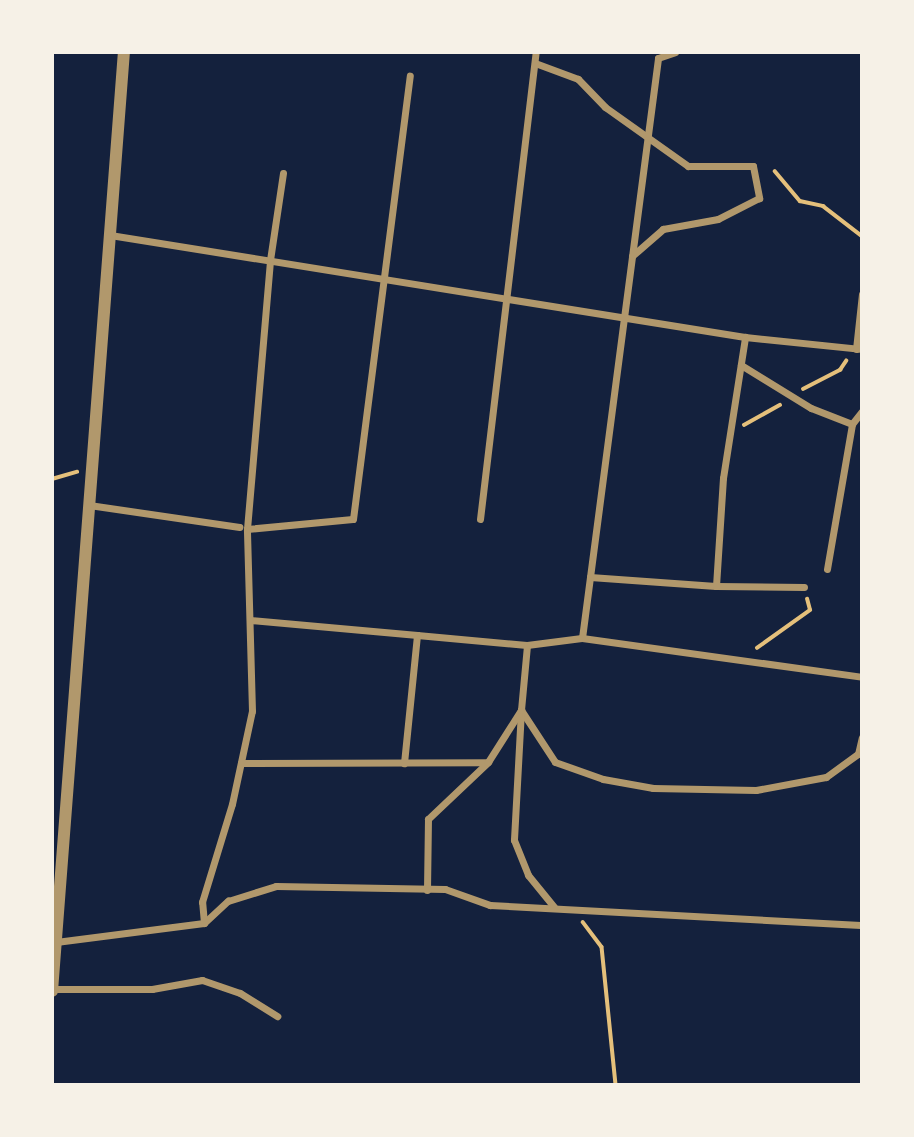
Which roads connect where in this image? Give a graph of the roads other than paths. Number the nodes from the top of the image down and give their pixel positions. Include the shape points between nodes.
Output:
1 (124, 52) edge
2 (536, 52) edge
3 (675, 52) edge
4 (535, 63) junction
5 (410, 76) dead end
6 (647, 140) junction
7 (283, 173) dead end
8 (110, 235) junction
9 (631, 257) junction
10 (270, 260) junction
11 (386, 278) junction
12 (862, 294) edge
13 (507, 298) junction
14 (623, 317) junction
15 (745, 337) junction
16 (859, 349) edge
17 (741, 365) junction
18 (862, 411) edge
19 (852, 424) junction
20 (89, 505) junction
21 (480, 519) dead end
22 (243, 528) junction
23 (827, 569) dead end
24 (590, 577) junction
25 (716, 586) junction
26 (804, 587) road end
27 (250, 620) junction
28 (417, 635) junction
29 (582, 638) junction
30 (527, 645) junction
31 (862, 677) edge
32 (521, 710) junction
33 (862, 737) edge
34 (404, 762) junction
35 (488, 762) junction
36 (241, 763) junction
37 (427, 890) junction
38 (554, 907) junction
39 (204, 923) junction
40 (860, 925) edge
41 (56, 942) junction
42 (53, 990) edge
43 (277, 1016) dead end

1 - 8 street
2 - 4 street
3 - 6 street via 658,58
4 - 6 street via 578,79
4 - 13 street
5 - 11 street
6 - 9 street
6 - 9 street via 688,166 753,166 759,198 718,219 663,229
7 - 10 street
8 - 10 street
8 - 20 street
9 - 14 street
10 - 11 street
10 - 22 street
11 - 13 street
11 - 22 street via 354,519
12 - 16 street
13 - 14 street
13 - 21 street
14 - 15 street
14 - 24 street
15 - 16 street
15 - 17 street
17 - 19 street via 811,408
17 - 25 street via 723,478
18 - 19 street
19 - 23 street
20 - 22 street
20 - 41 street
22 - 27 street
24 - 25 street
24 - 29 street
25 - 26 street
27 - 28 street
27 - 36 street via 252,711
28 - 30 street
28 - 34 street
29 - 30 street
29 - 31 street
30 - 32 street
32 - 33 street via 555,762 603,779 653,788 756,790 814,780 826,777 858,754
32 - 35 street
32 - 38 street via 514,840 528,875
34 - 35 street
34 - 36 street
35 - 37 street via 428,819
36 - 39 street via 202,902
37 - 38 street via 445,890 490,905
37 - 39 street via 276,886 228,901
38 - 40 street
39 - 41 street
41 - 42 street
42 - 43 street via 152,989 202,980 240,993

